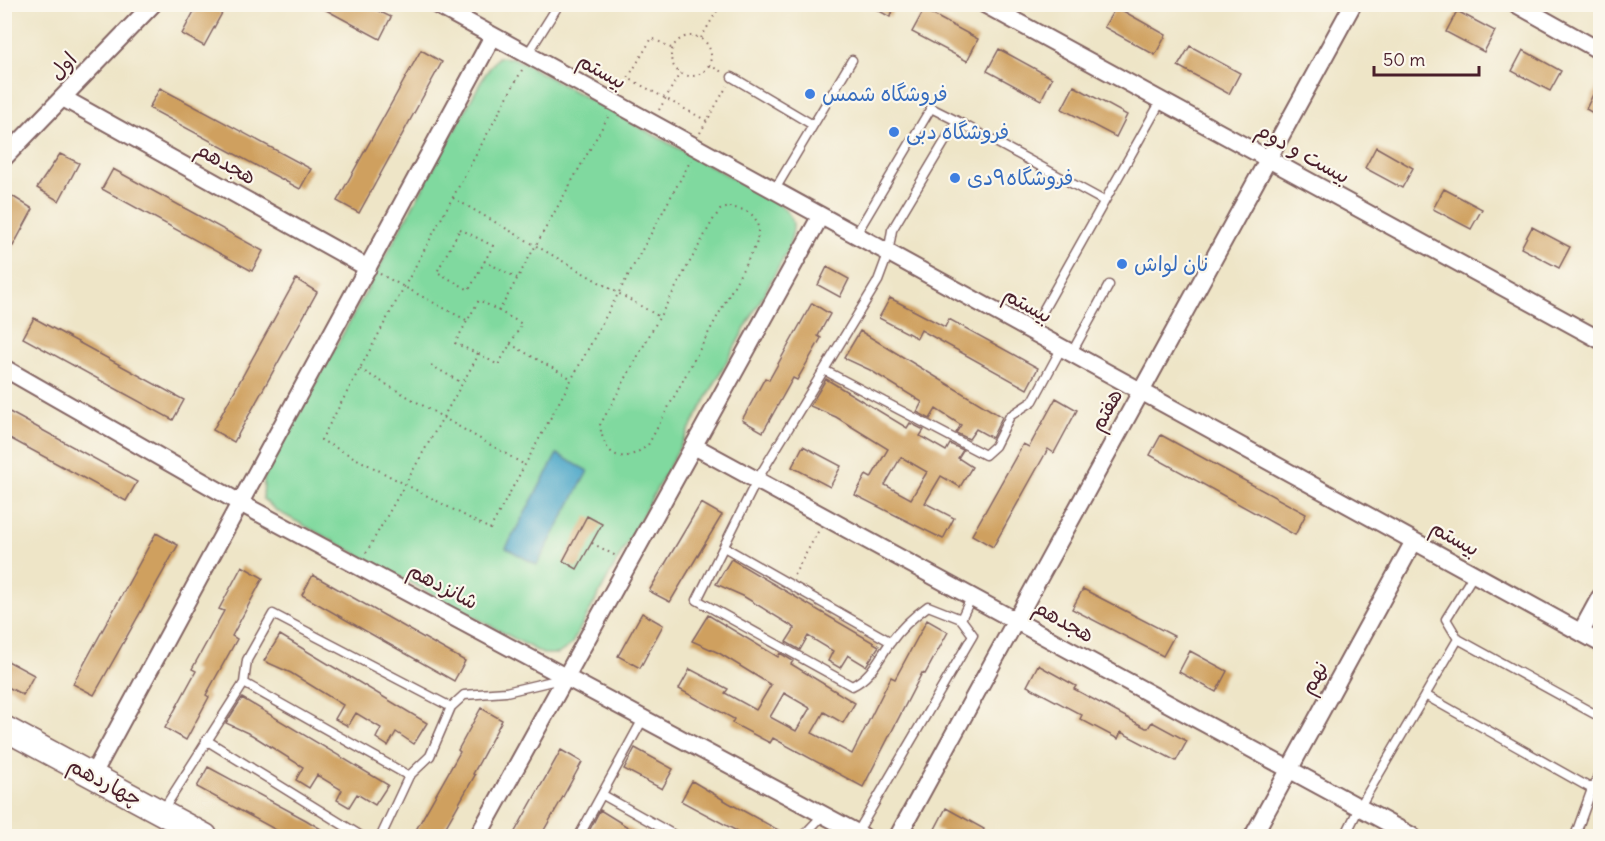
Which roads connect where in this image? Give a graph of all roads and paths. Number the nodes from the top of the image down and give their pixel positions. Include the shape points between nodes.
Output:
1 (153, 4) edge
2 (435, 4) edge
3 (559, 4) edge
4 (721, 4) edge
5 (984, 4) edge
6 (1353, 4) edge
7 (1516, 4) edge
8 (493, 36) junction
9 (701, 38) junction
10 (671, 48) junction
11 (1600, 51) edge
12 (527, 55) junction
13 (852, 60) dead end
14 (709, 65) junction
15 (680, 73) junction
16 (732, 77) junction
17 (63, 98) junction
18 (666, 99) junction
19 (1161, 101) junction
20 (615, 104) junction
21 (707, 121) junction
22 (957, 121) junction
23 (652, 124) junction
24 (813, 125) junction
25 (692, 147) junction
26 (4, 158) edge
27 (1268, 160) junction
28 (774, 192) junction
29 (453, 198) junction
30 (1104, 201) junction
31 (820, 217) junction
32 (855, 236) junction
33 (535, 246) junction
34 (888, 254) junction
35 (484, 261) junction
36 (368, 268) junction
37 (518, 278) junction
38 (1109, 285) dead end
39 (404, 287) junction
40 (619, 295) junction
41 (499, 311) junction
42 (658, 316) junction
43 (468, 321) junction
44 (1030, 332) junction
45 (1600, 340) edge
46 (510, 344) junction
47 (1066, 351) junction
48 (478, 354) junction
49 (431, 365) dead end
50 (4, 368) edge
51 (360, 369) junction
52 (824, 370) junction
53 (572, 379) junction
54 (462, 383) junction
55 (1141, 392) junction
56 (443, 417) junction
57 (694, 446) junction
58 (525, 465) junction
59 (757, 480) junction
60 (405, 484) junction
61 (240, 502) junction
62 (826, 517) junction
63 (1414, 541) junction
64 (592, 543) dead end
65 (724, 547) junction
66 (628, 564) junction
67 (359, 566) junction
68 (1474, 574) junction
69 (789, 584) junction
70 (972, 596) junction
71 (1600, 597) edge
72 (961, 619) junction
73 (1016, 620) junction
74 (1581, 632) junction
75 (1458, 639) junction
76 (891, 642) junction
77 (1600, 643) edge
78 (566, 678) junction
79 (244, 683) junction
80 (1425, 695) junction
81 (450, 707) junction
82 (1600, 717) edge
83 (643, 719) junction
84 (6, 733) edge
85 (206, 740) junction
86 (1289, 770) junction
87 (1600, 774) edge
88 (92, 776) junction
89 (409, 776) junction
90 (1592, 789) junction
91 (603, 795) junction
92 (1359, 808) junction
93 (161, 813) junction
94 (823, 815) junction
95 (860, 835) edge
96 (205, 837) edge
97 (361, 837) edge
98 (381, 837) edge
99 (478, 837) edge
100 (579, 837) edge
101 (676, 837) edge
102 (804, 837) edge
103 (898, 837) edge
104 (1253, 837) edge
105 (1345, 837) edge
106 (1412, 837) edge
107 (1575, 837) edge

1 - 17 street, اول
2 - 8 street, بیستم
3 - 12 lane
4 - 9 path
5 - 19 street, بیست و دوم
6 - 27 street, هفتم
7 - 11 street
8 - 12 street, بیستم
8 - 36 street
9 - 10 path via 690,35
9 - 14 path via 709,47
10 - 15 path via 670,60
10 - 18 path via 652,38 628,78
12 - 20 street, بیستم
12 - 29 path
13 - 24 lane
14 - 15 path via 697,76 685,77
14 - 16 path
15 - 18 path
16 - 21 path
16 - 24 lane
17 - 26 street, اول
17 - 36 street, هجدهم
18 - 21 path
18 - 23 path
19 - 27 street, بیست و دوم
19 - 30 lane
20 - 23 street, بیستم
20 - 33 path
21 - 25 path
22 - 30 lane
22 - 32 lane via 931,108
22 - 34 lane via 891,230
23 - 25 street, بیستم
24 - 28 lane
25 - 28 street, بیستم
25 - 40 path via 690,162
27 - 45 street, بیست و دوم
27 - 55 street, هفتم
28 - 31 street, بیستم
29 - 33 path
29 - 39 path
30 - 44 lane
31 - 32 street, بیستم
31 - 57 street
32 - 34 street, بیستم
33 - 37 path
33 - 40 path
34 - 44 street, بیستم
34 - 52 lane via 878,281
35 - 35 path via 493,246 460,228 437,272 469,290
35 - 37 path
36 - 39 path
36 - 61 street
37 - 41 path
38 - 47 lane
39 - 43 path
39 - 51 path
40 - 42 path
40 - 53 path
41 - 43 path via 479,300
41 - 46 path via 522,324
42 - 42 path via 600,425 603,443 625,458 648,445 756,245 760,231 756,217 744,208 720,210
43 - 48 path via 455,343
44 - 47 street, بیستم
46 - 48 path via 498,365
46 - 53 path
47 - 52 lane via 1033,401 1010,416 995,446 985,455
47 - 55 street, بیستم
48 - 54 path
49 - 54 path
50 - 61 street, شانزدهم
51 - 56 path
51 - 60 path via 321,440
52 - 59 lane
53 - 58 path
54 - 56 path
55 - 63 street, بیستم
55 - 73 street, هفتم
56 - 58 path
56 - 60 path
57 - 59 street, هجدهم
57 - 66 street
58 - 60 path via 490,529
59 - 62 street, هجدهم
59 - 65 lane
60 - 67 path
61 - 67 street, شانزدهم
61 - 88 street
62 - 69 path
62 - 70 street, هجدهم
63 - 68 street, بیستم
63 - 86 street, نهم
64 - 66 path
65 - 69 lane
65 - 76 lane via 697,600 852,686 866,679
66 - 78 street
67 - 78 street, شانزدهم
68 - 74 street, بیستم
68 - 75 lane via 1446,619
69 - 76 lane
70 - 72 lane
70 - 73 street, هجدهم
71 - 74 street
72 - 76 lane via 928,606
72 - 95 lane via 973,635
73 - 86 street, هجدهم
73 - 103 street, هفتم
74 - 77 street, بیستم
75 - 80 lane
75 - 82 lane
78 - 81 lane via 506,692 464,695
78 - 83 street, شانزدهم
78 - 99 street
79 - 81 lane via 247,660 273,614
79 - 85 lane
79 - 89 lane
80 - 90 lane
80 - 92 lane
81 - 89 lane via 430,756
83 - 91 lane
83 - 94 street, شانزدهم
84 - 88 main road, چهاردهم
85 - 93 lane
85 - 97 lane
86 - 92 street, هجدهم
86 - 104 street, نهم
87 - 90 lane
88 - 93 main road, چهاردهم
89 - 98 lane
90 - 107 lane
91 - 100 lane
91 - 101 lane
92 - 105 lane
92 - 106 street, هجدهم
93 - 96 main road, چهاردهم
94 - 95 street, شانزدهم
94 - 102 lane

